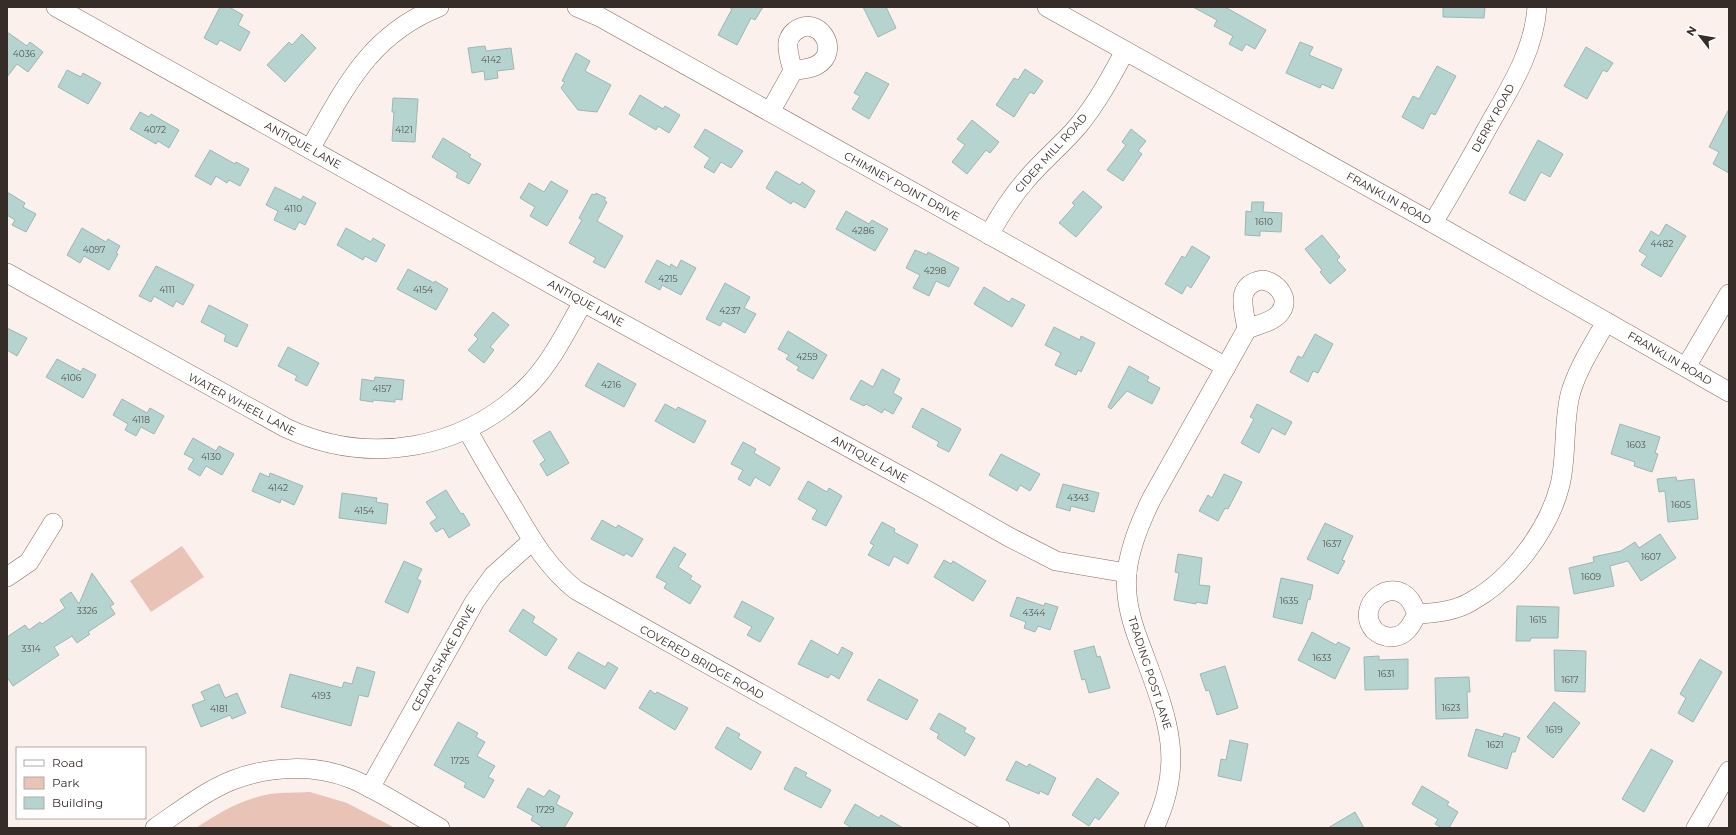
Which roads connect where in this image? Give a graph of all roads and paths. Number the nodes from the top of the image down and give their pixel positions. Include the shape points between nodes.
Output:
1 (56, 7) edge
2 (439, 7) edge
3 (577, 7) edge
4 (1047, 7) edge
5 (1537, 7) edge
6 (1125, 51) junction
7 (793, 71) dead end
8 (770, 112) junction
9 (310, 149) junction
10 (1434, 223) junction
11 (989, 235) junction
12 (7, 273) edge
13 (1729, 294) edge
14 (583, 302) junction
15 (1606, 322) junction
16 (1247, 329) dead end
17 (1226, 367) junction
18 (1686, 367) junction
19 (1729, 392) edge
20 (466, 429) junction
21 (53, 523) dead end
22 (532, 542) junction
23 (1127, 573) junction
24 (7, 577) edge
25 (1417, 614) dead end
26 (1729, 770) edge
27 (370, 788) junction
28 (155, 828) edge
29 (440, 828) edge
30 (1000, 828) edge
31 (1154, 828) edge
32 (1696, 828) edge

1 - 9 street, ANTIQUE LANE
2 - 9 street via 423,14 391,35 367,58 350,80
3 - 8 street, CHIMNEY POINT DRIVE via 600,17
4 - 6 street, FRANKLIN ROAD
5 - 10 street, DERRY ROAD via 1532,38 1518,73
6 - 10 street, FRANKLIN ROAD
6 - 11 street, CIDER MILL ROAD via 1087,114 1014,194
7 - 8 street
8 - 11 street, CHIMNEY POINT DRIVE
9 - 14 street, ANTIQUE LANE
10 - 15 street, FRANKLIN ROAD
11 - 17 street, CHIMNEY POINT DRIVE
12 - 20 street, WATER WHEEL LANE via 300,435 330,444 378,449 425,443
13 - 18 street
14 - 20 street, WATER WHEEL LANE via 556,350 531,382 511,402
14 - 23 street, ANTIQUE LANE via 1035,551 1056,561
15 - 18 street, FRANKLIN ROAD
15 - 25 street via 1572,388 1567,410 1560,485 1543,526 1508,574 1472,602 1449,610
16 - 17 street, TRADING POST LANE
17 - 23 street, TRADING POST LANE via 1139,525
18 - 19 street, FRANKLIN ROAD
20 - 22 street, COVERED BRIDGE ROAD
21 - 24 street via 29,562
22 - 27 street, CEDAR SHAKE DRIVE via 494,576 475,601
22 - 30 street, COVERED BRIDGE ROAD via 563,580 590,599
23 - 31 street, TRADING POST LANE via 1131,617 1156,688 1170,740 1170,782
26 - 32 street
27 - 28 street via 323,771 295,769 261,772 220,786
27 - 29 street

